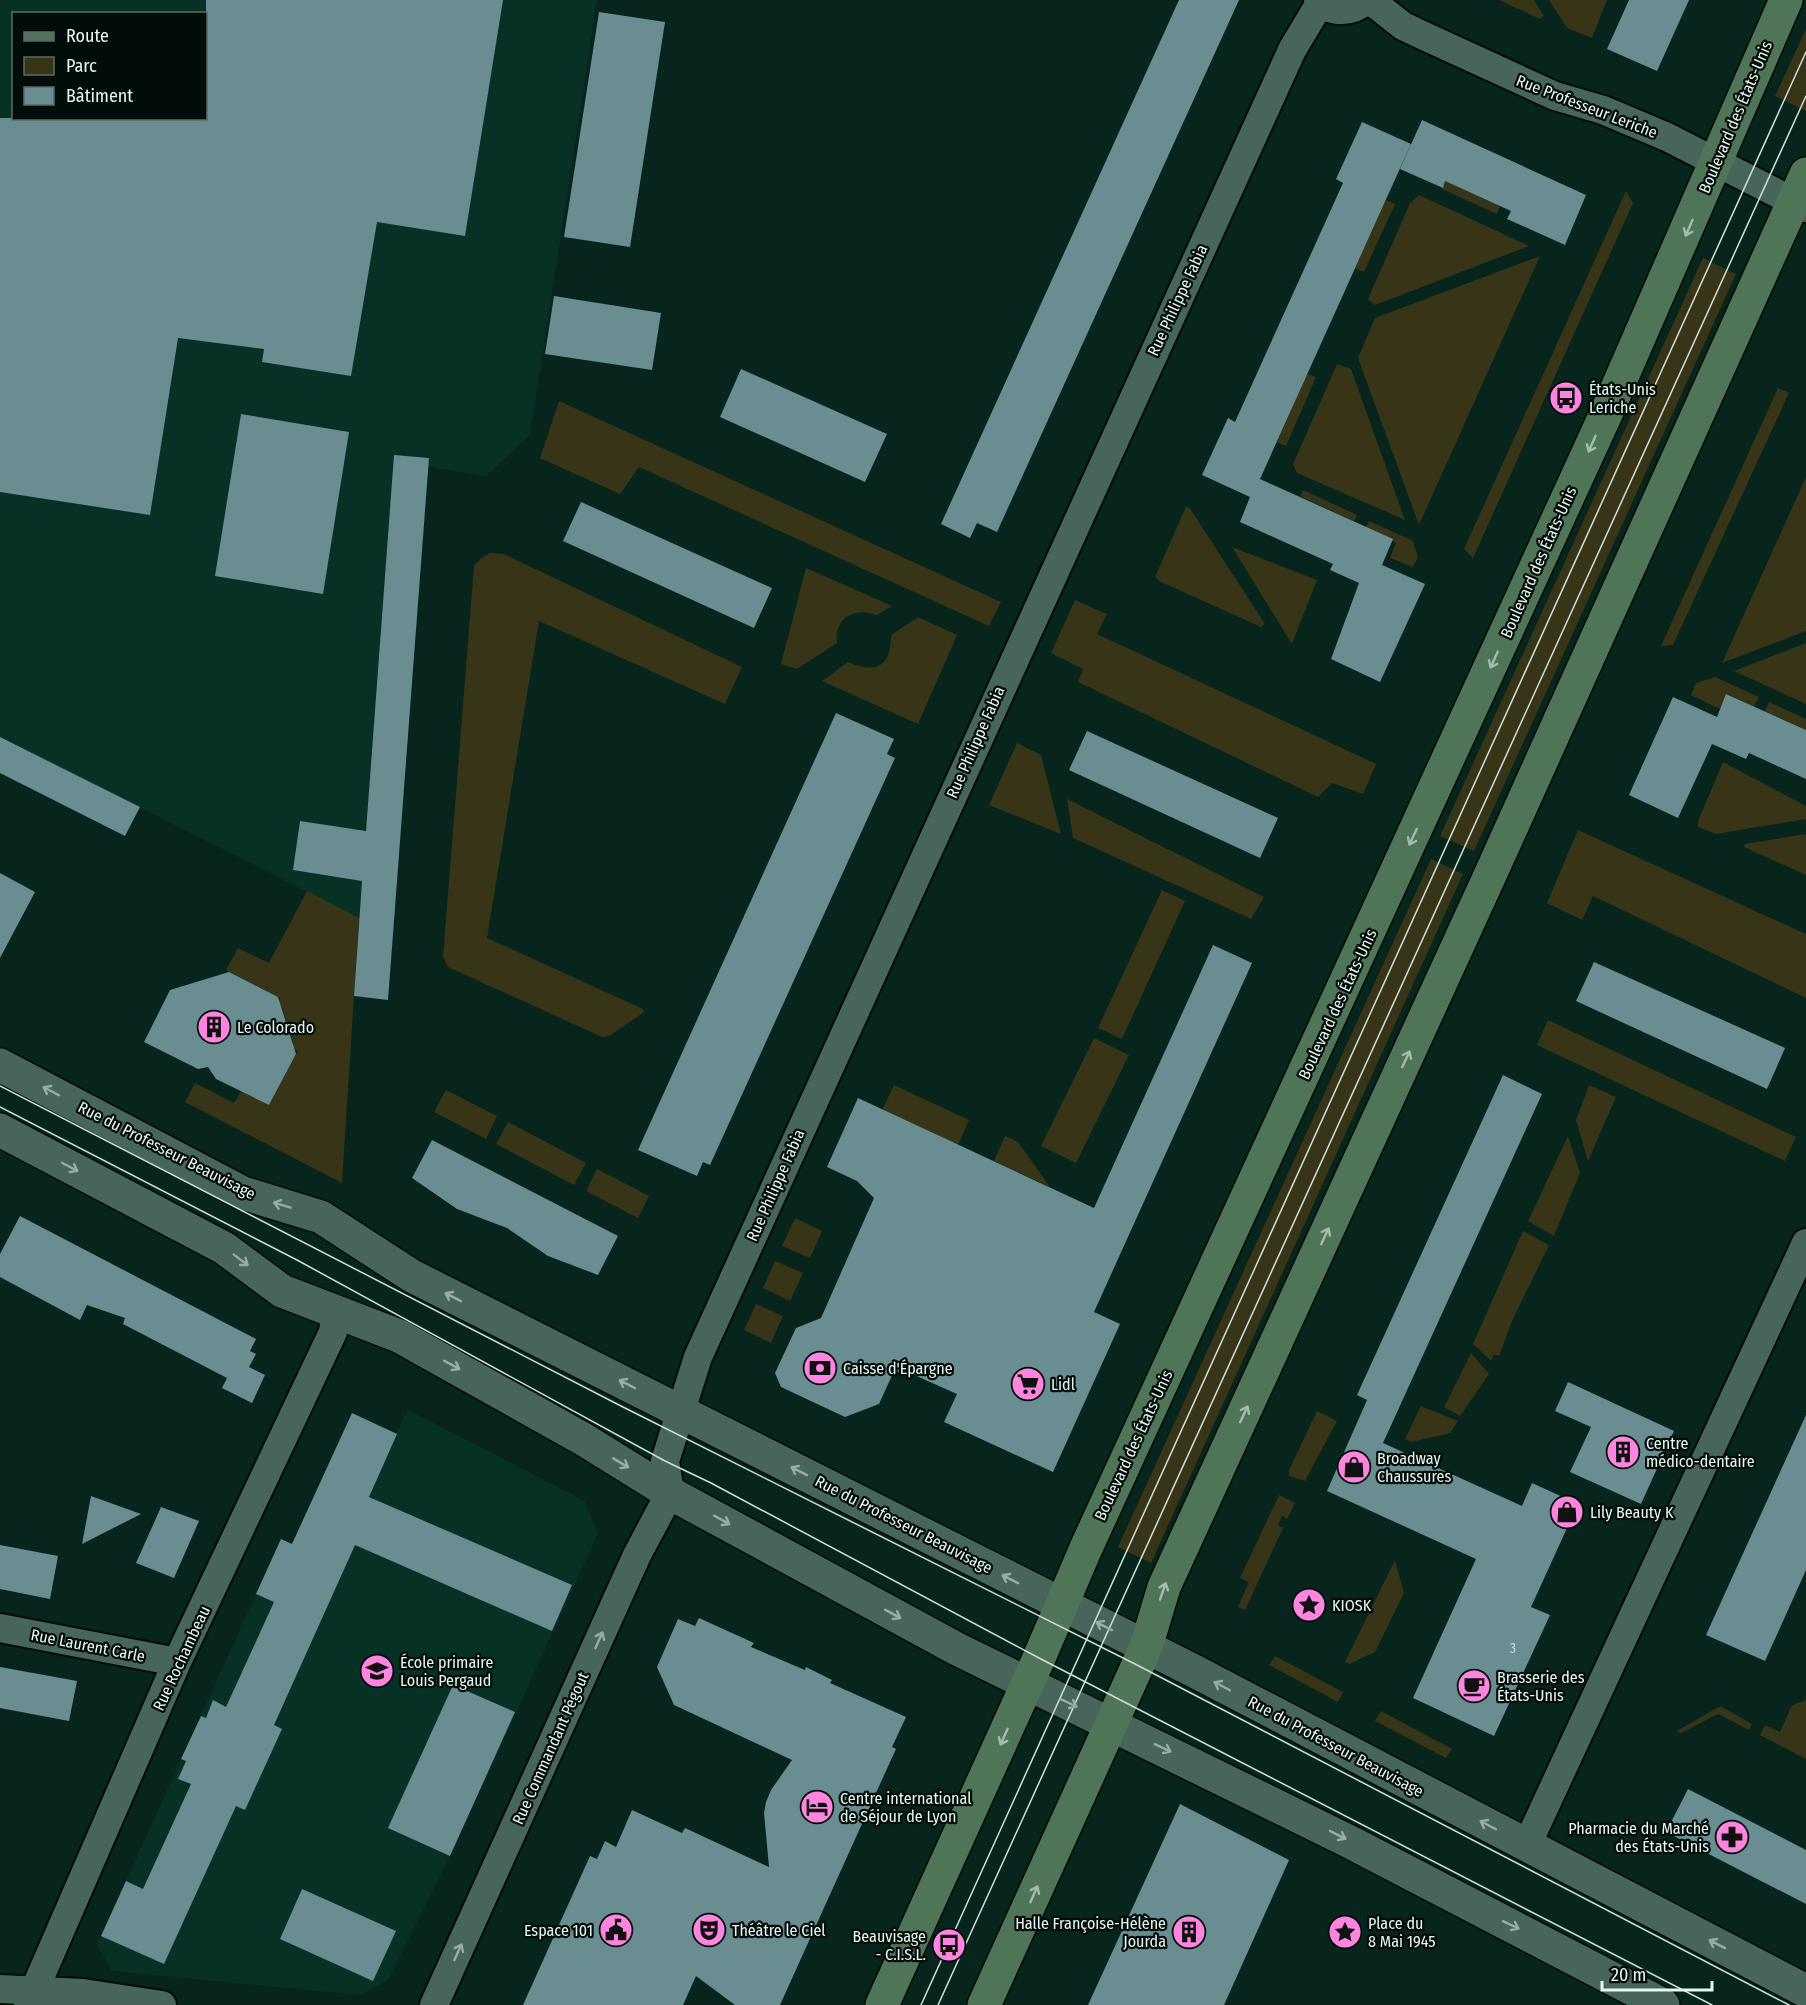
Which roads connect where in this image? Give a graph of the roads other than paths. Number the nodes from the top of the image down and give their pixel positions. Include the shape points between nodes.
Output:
1 (1368, 0) edge
2 (1786, 0) edge
3 (1319, 1) edge
4 (1716, 163) junction
5 (1802, 195) edge
6 (0, 1065) edge
7 (0, 1130) edge
8 (1806, 1243) edge
9 (336, 1312) junction
10 (680, 1410) junction
11 (670, 1492) junction
12 (1062, 1605) junction
13 (0, 1628) edge
14 (1146, 1647) junction
15 (177, 1662) junction
16 (1027, 1684) junction
17 (1111, 1723) junction
18 (1527, 1845) junction
19 (0, 1989) edge
20 (1806, 1991) edge
21 (31, 1998) edge
22 (162, 2005) edge
23 (434, 2005) edge
24 (882, 2005) edge
25 (984, 2005) edge
26 (1663, 2005) edge

1 - 3 street via 1340,11
1 - 4 street, Rue Professeur Leriche via 1402,26 1555,96 1631,121
2 - 4 main road, Boulevard des États-Unis
3 - 10 street, Rue Philippe Fabia via 1292,50 1031,618 698,1356
4 - 5 street, Rue Professeur Leriche
4 -> 12 main road, Boulevard des États-Unis via 1605,416
14 -> 5 main road via 1164,1587
10 -> 6 street, Rue du Professeur Beauvisage via 412,1276 321,1217 243,1193
7 -> 9 street via 224,1248 282,1291
8 - 18 street
9 -> 11 street via 399,1335
9 - 15 street, Rue Rochambeau via 333,1332
10 - 11 street, Rue Philippe Fabia via 665,1461
12 -> 10 street, Rue du Professeur Beauvisage
11 -> 16 street
23 -> 11 street, Rue Commandant Pégout via 633,1563
14 -> 12 street, Rue du Professeur Beauvisage
12 - 16 main road, Boulevard des États-Unis
13 - 15 street, Rue Laurent Carle
14 - 17 main road
18 -> 14 street, Rue du Professeur Beauvisage
15 - 21 street, Rue Rochambeau
16 -> 17 street
16 -> 24 main road, Boulevard des États-Unis
25 -> 17 main road
17 -> 26 street
20 -> 18 street, Rue du Professeur Beauvisage
19 - 21 street
21 - 22 street via 83,1993

